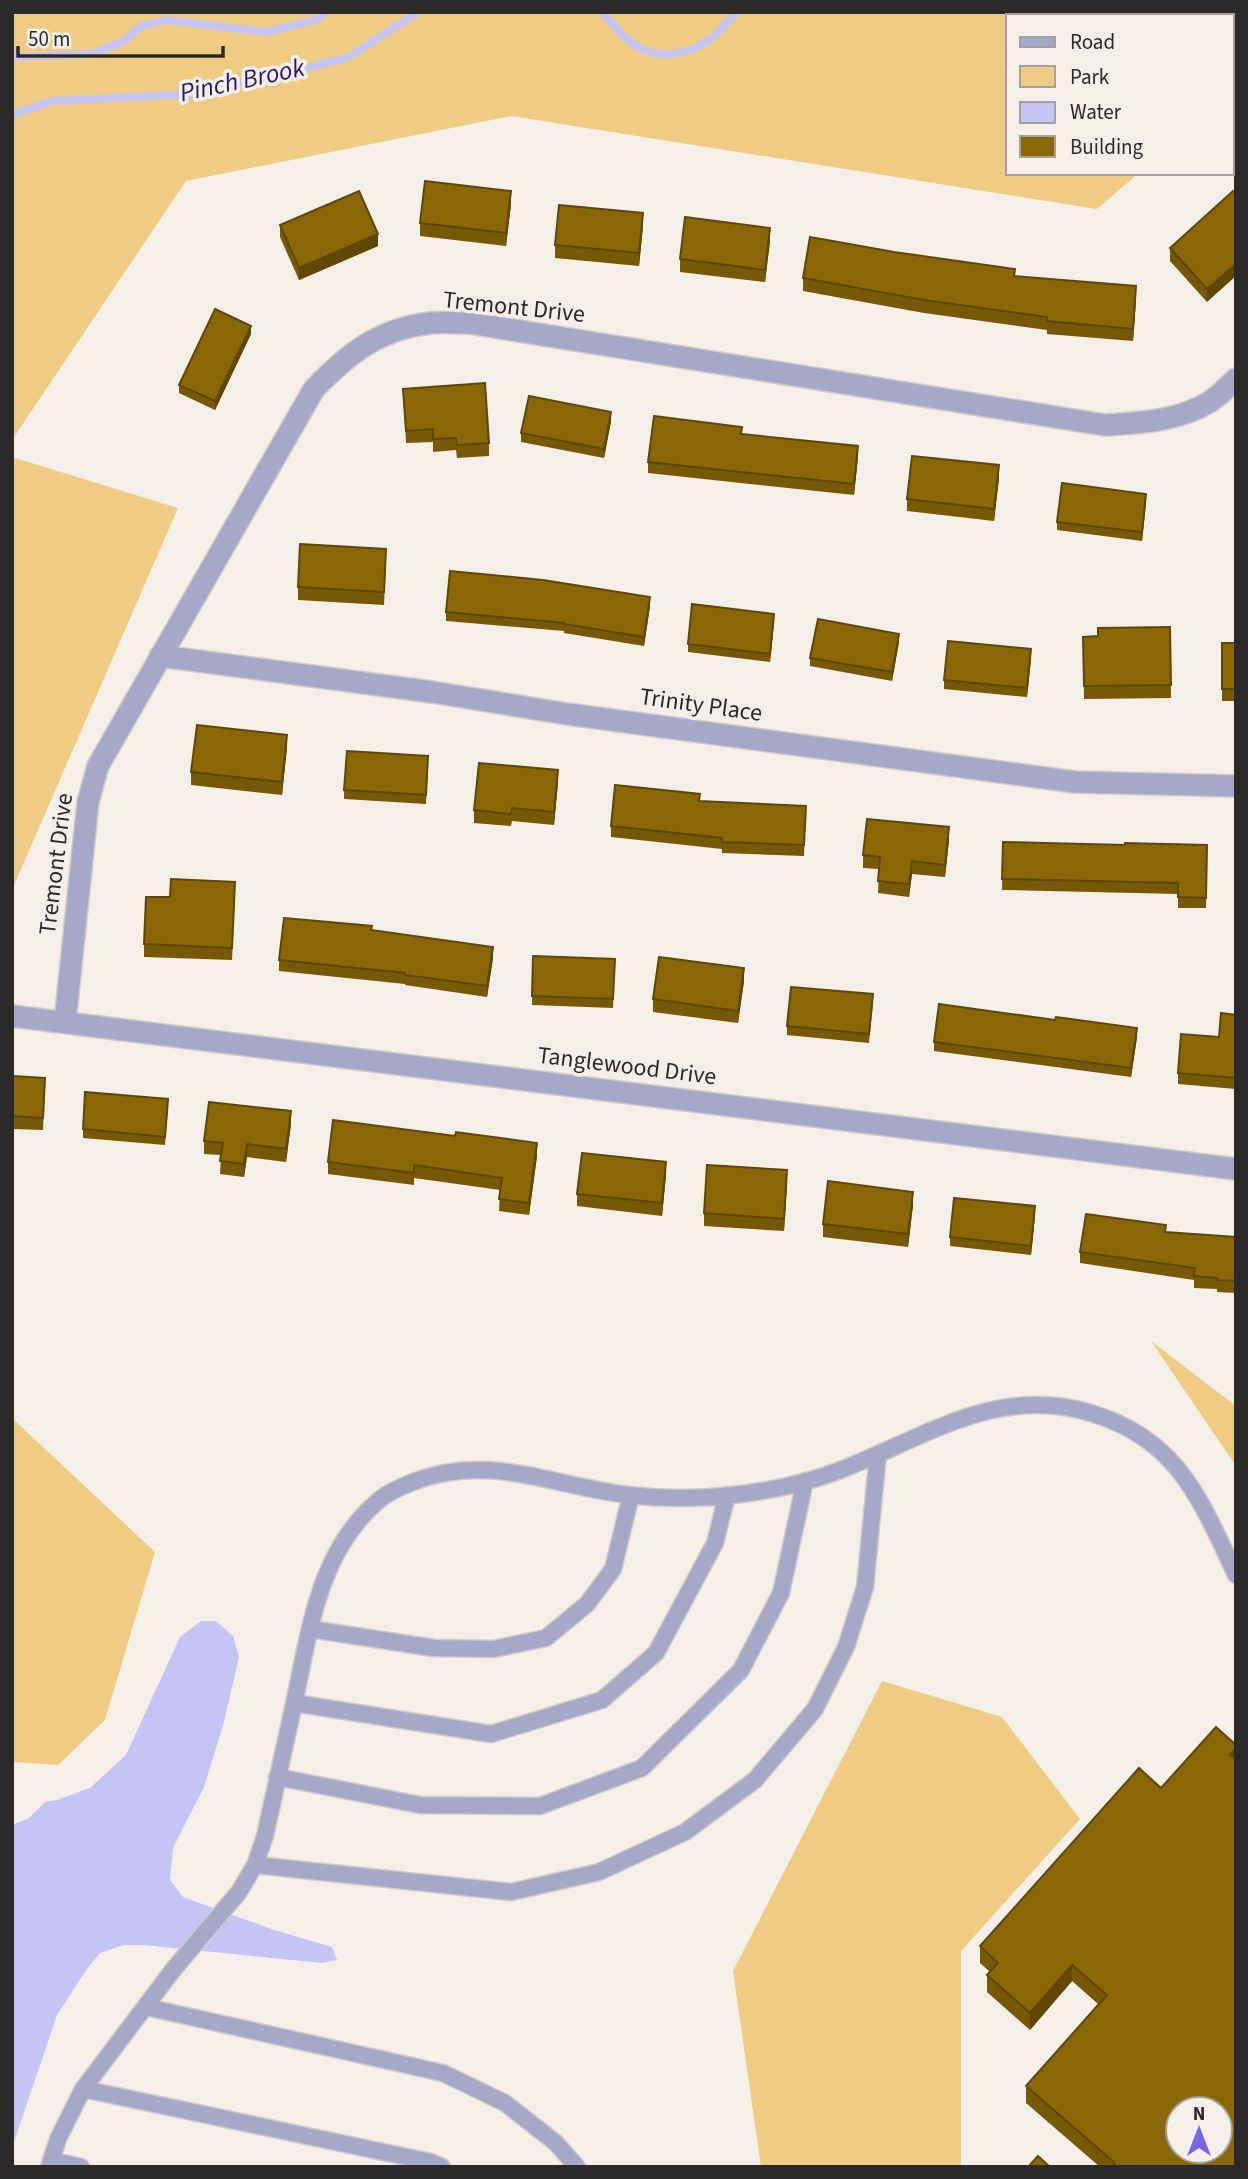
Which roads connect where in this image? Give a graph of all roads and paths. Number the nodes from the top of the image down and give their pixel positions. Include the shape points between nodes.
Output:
1 (1236, 379) edge
2 (160, 656) junction
3 (1236, 786) edge
4 (12, 1016) edge
5 (65, 1022) junction
6 (1236, 1169) edge
7 (878, 1454) junction
8 (805, 1481) junction
9 (631, 1495) junction
10 (727, 1495) junction
11 (1236, 1575) edge
12 (310, 1629) junction
13 (294, 1703) junction
14 (277, 1777) junction
15 (254, 1866) junction
16 (146, 2007) junction
17 (83, 2089) junction
18 (50, 2163) edge
19 (81, 2167) edge
20 (442, 2167) edge
21 (577, 2167) edge

1 - 2 street, Tremont Drive via 1211,401 1179,415 1105,425 503,327 431,323 394,331 340,362 314,389
2 - 3 street, Trinity Place via 1075,782
2 - 5 street, Tremont Drive via 98,766 88,802
4 - 5 street, Tanglewood Drive
5 - 6 street, Tanglewood Drive
7 - 8 lane
7 - 11 lane via 972,1414 1008,1406 1046,1405 1089,1412 1151,1442 1178,1467 1199,1498
7 - 15 lane via 865,1587 846,1647 815,1709 755,1780 685,1832 598,1872 510,1892
8 - 10 lane
8 - 14 lane via 781,1593 741,1670 642,1768 540,1806 420,1805
9 - 10 lane
9 - 12 lane via 490,1469 459,1469 394,1489 360,1518 338,1548 322,1581
9 - 12 lane via 613,1569 587,1604 545,1639 493,1649 434,1648
10 - 13 lane via 715,1543 656,1653 602,1700 491,1734
12 - 13 lane
13 - 14 lane
14 - 15 lane
15 - 16 lane via 239,1892
16 - 17 lane
16 - 21 lane via 443,2073 505,2102 556,2143
17 - 18 lane
17 - 20 lane
18 - 19 lane

